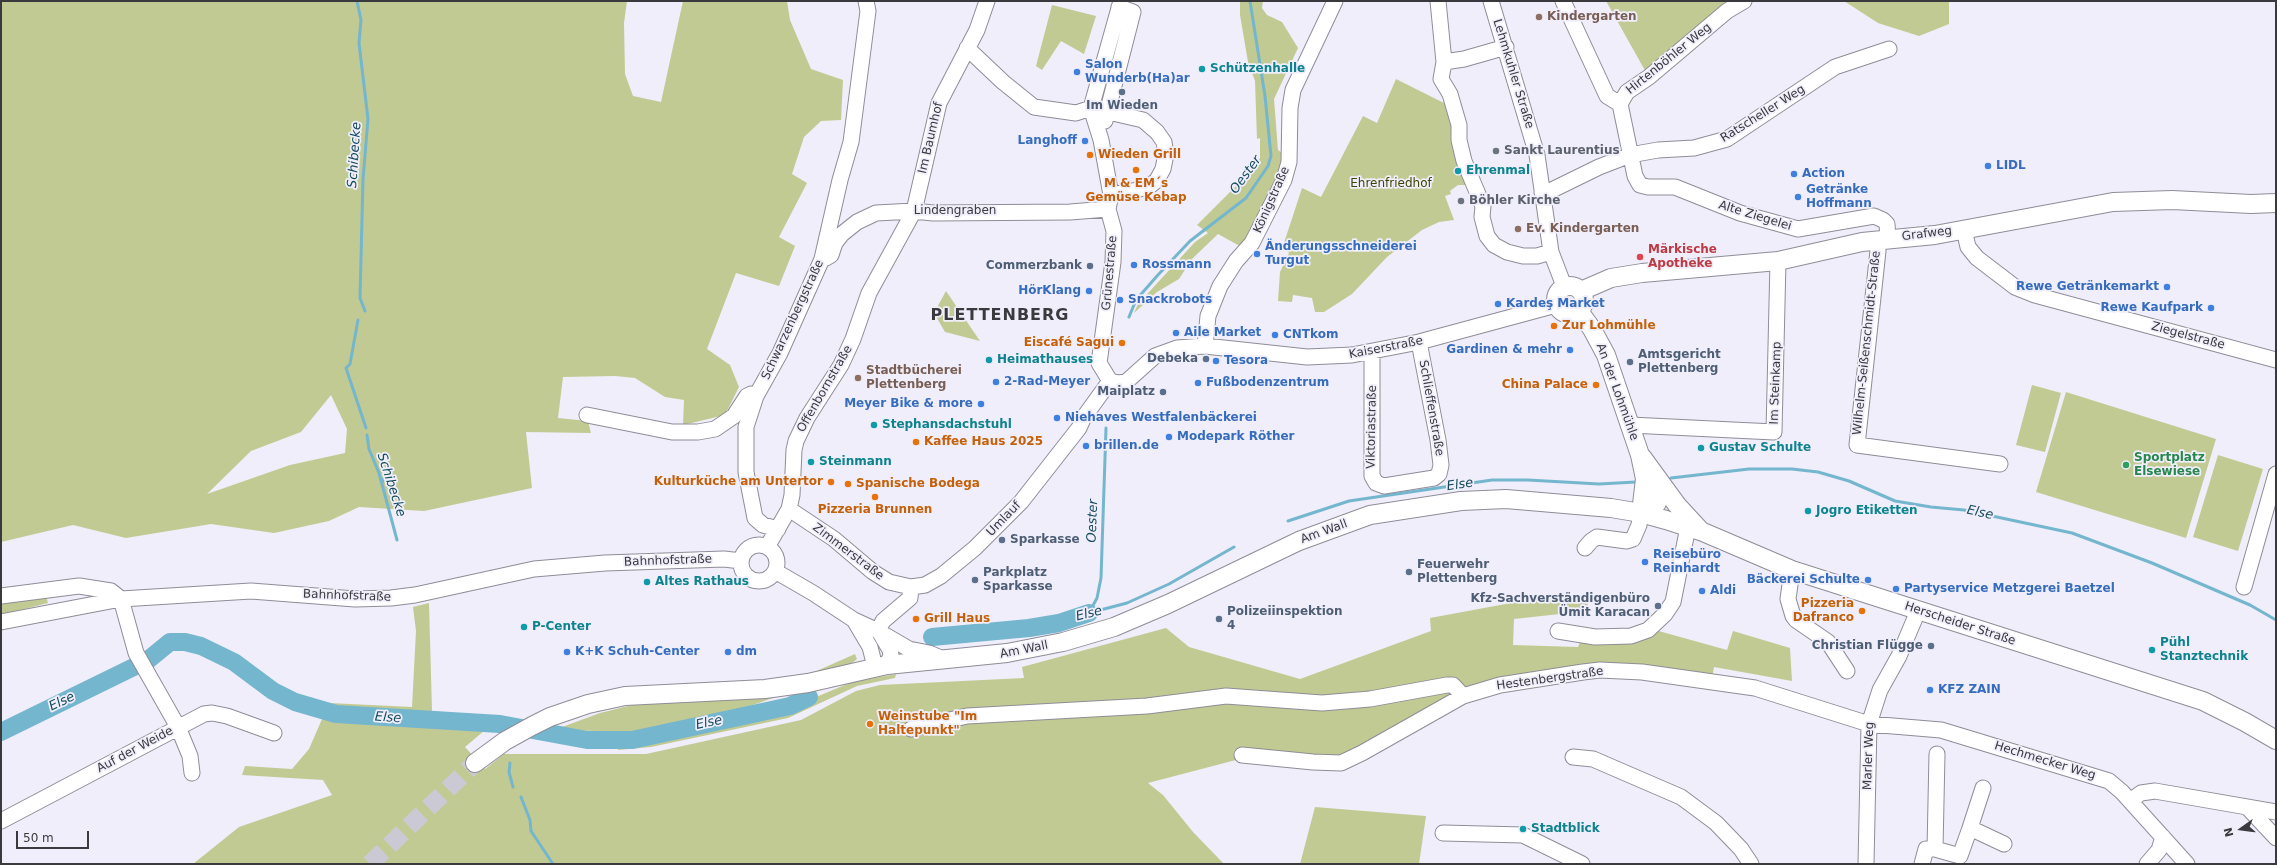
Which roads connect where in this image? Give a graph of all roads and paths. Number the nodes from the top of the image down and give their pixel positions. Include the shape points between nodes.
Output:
1 (866, 1) edge
2 (987, 1) edge
3 (1335, 1) edge
4 (1438, 1) edge
5 (1491, 1) edge
6 (1563, 1) edge
7 (1744, 1) edge
8 (1120, 4) edge
9 (1506, 47) junction
10 (967, 48) junction
11 (1889, 49) dead end
12 (1444, 62) junction
13 (1620, 104) junction
14 (1091, 108) junction
15 (1107, 111) junction
16 (1101, 140) junction
17 (1630, 155) junction
18 (1542, 192) junction
19 (1110, 202) junction
20 (2276, 203) edge
21 (914, 211) junction
22 (1964, 230) junction
23 (1882, 239) junction
24 (1552, 252) junction
25 (822, 259) junction
26 (1778, 262) junction
27 (1572, 289) junction
28 (1556, 305) junction
29 (1579, 311) junction
30 (1419, 342) junction
31 (1206, 346) junction
32 (1372, 352) junction
33 (2276, 360) edge
34 (1110, 381) junction
35 (756, 396) junction
36 (587, 415) dead end
37 (1630, 425) junction
38 (1640, 455) junction
39 (2000, 464) dead end
40 (1439, 474) joint
41 (2276, 474) edge
42 (1658, 479) junction
43 (789, 509) junction
44 (1641, 513) junction
45 (778, 529) junction
46 (1695, 530) junction
47 (767, 548) junction
48 (1585, 548) dead end
49 (741, 561) junction
50 (1792, 570) junction
51 (775, 571) junction
52 (2244, 586) dead end
53 (911, 587) junction
54 (1, 596) edge
55 (121, 598) junction
56 (1918, 611) junction
57 (854, 620) junction
58 (1, 622) edge
59 (878, 631) junction
60 (1558, 631) dead end
61 (946, 660) junction
62 (881, 666) junction
63 (1848, 671) dead end
64 (1463, 696) junction
65 (1869, 724) junction
66 (178, 727) junction
67 (911, 729) dead end
68 (274, 733) dead end
69 (2276, 740) edge
70 (1937, 754) dead end
71 (1242, 755) dead end
72 (1573, 757) dead end
73 (475, 763) tunnel mouth
74 (192, 773) dead end
75 (1983, 788) dead end
76 (2130, 801) junction
77 (2248, 808) junction
78 (2276, 812) edge
79 (1, 820) edge
80 (1970, 828) junction
81 (1443, 833) dead end
82 (2163, 837) junction
83 (2276, 838) edge
84 (2004, 844) dead end
85 (1935, 849) junction
86 (1582, 864) edge
87 (1751, 864) edge
88 (1866, 864) edge
89 (1922, 864) edge
90 (2147, 864) edge
91 (2187, 864) edge

1 - 25 street, Schwarzenbergstraße via 868,11 853,128
2 - 10 street, Im Baumhof via 977,30
3 - 31 street, Königstraße via 1293,90 1289,162 1284,180 1252,243 1236,261 1220,286 1208,316
4 - 12 street
5 - 9 street, Lehmkuhler Straße
6 - 13 street via 1607,96
7 - 13 street, Hirtenböhler Weg via 1727,11 1649,77 1627,92
8 - 14 street
8 - 15 street, Grünestraße via 1133,12
9 - 12 street
9 - 18 street, Lehmkuhler Straße via 1537,155
10 - 14 street via 1034,107 1076,113
10 - 21 street, Im Baumhof via 937,107
11 - 17 street, Ratscheller Weg via 1835,67 1727,138 1694,148
12 - 24 street via 1441,79 1459,125 1459,140 1464,161 1483,206 1482,217 1487,236 1494,245 1507,252 1537,256
13 - 17 street, Hirtenböhler Weg
14 - 15 street
14 - 16 street, Grünestraße
15 - 16 street, Grünestraße
15 - 19 street via 1144,120 1164,142 1166,154 1163,169 1157,180
16 - 19 street, Grünestraße
17 - 18 street, Ratscheller Weg via 1599,166 1552,190
17 - 23 street, Alte Ziegelei via 1640,185 1675,187 1740,213 1798,229 1874,216 1887,224
18 - 24 street, Lehmkuhler Straße
19 - 21 street, Lindengraben via 1070,212
19 - 34 street, Grünestraße via 1114,231 1113,262 1099,363
20 - 22 main road, Grafweg via 2172,200 2113,202
21 - 25 street, Lindengraben via 883,212 866,216 842,234 835,243 831,255
21 - 43 street, Offenbornstraße via 869,293 841,365 801,430 794,450
22 - 23 main road, Grafweg
22 - 33 street, Ziegelstraße via 1968,247 1977,258 2015,287 2035,295
23 - 26 main road, Grafweg
23 - 39 street, Wilhelm-Seißenschmidt-Straße via 1878,251 1857,445
24 - 27 street, Lehmkuhler Straße
25 - 35 street, Schwarzenbergstraße via 803,304
26 - 27 main road, Grafweg via 1611,278
26 - 37 street, Im Steinkamp via 1774,432
27 - 28 main road via 1556,294
27 - 29 main road via 1584,301
28 - 29 main road via 1566,314
28 - 30 street, Kaiserstraße
29 - 37 main road, An der Lohmühle via 1601,344
30 - 32 street, Kaiserstraße
30 - 40 street, Schlieffenstraße via 1438,440 1441,465
31 - 32 street, Kaiserstraße via 1307,357
31 - 34 street, Kaiserstraße via 1177,348 1164,352 1155,356 1126,382
32 - 40 street, Viktoriastraße via 1372,476 1376,483 1384,486 1434,478
34 - 53 street, Umlauf via 1079,428 1016,507 980,544 940,576 925,585
35 - 36 street via 747,396 734,416 715,429 698,432 672,432
35 - 45 street, Schwarzenbergstraße via 746,427 749,487 758,522
37 - 38 main road, An der Lohmühle
38 - 42 main road, An der Lohmühle
38 - 44 main road, An der Lohmühle via 1645,480
41 - 52 street
42 - 44 main road via 1658,503
42 - 46 main road, An der Lohmühle
43 - 45 street, Offenbornstraße
43 - 53 street, Zimmerstraße via 834,539 881,578 896,585
44 - 46 main road, Herscheider Straße
44 - 48 street via 1631,540 1597,537
44 - 61 main road, Am Wall via 1506,499 1460,501 1370,515 1298,541 1168,604 1103,630 1007,654
45 - 47 street, Offenbornstraße
46 - 50 main road, Herscheider Straße
46 - 60 street via 1673,602 1665,614 1648,630 1631,636 1595,637
47 - 49 street via 751,547
47 - 51 street via 775,556
49 - 51 street via 743,573 753,580 766,580
49 - 55 street, Bahnhofstraße via 724,559 605,562 534,569 391,598 355,599 251,591
50 - 56 main road, Herscheider Straße
50 - 63 street via 1788,599 1792,616 1828,642
51 - 57 street, Am Wall
53 - 59 street via 910,598 883,622
54 - 55 street via 79,586 111,591
55 - 58 street, Bahnhofstraße
55 - 66 street via 136,653
56 - 65 street, Marler Weg via 1899,656 1878,695
56 - 69 main road, Herscheider Straße via 2203,701
57 - 59 street, Am Wall
57 - 62 street, Am Wall
59 - 61 street, Am Wall via 909,649
59 - 62 street via 891,655
61 - 62 main road, Am Wall
62 - 73 main road via 808,683 765,689 625,696 588,704 550,717 505,741
64 - 65 street, Hestenbergstraße via 1500,685 1584,672 1642,672 1755,688
64 - 67 street via 1453,685 1447,685 1370,699 1322,703 1226,696 1147,706 967,716
64 - 71 street, Hestenbergstraße via 1362,753 1341,762 1312,762
65 - 76 street, Hechmecker Weg via 1932,728 1951,733 2108,781
65 - 88 street, Marler Weg
66 - 68 street, Auf der Weide via 201,715 212,713
66 - 74 street via 190,756
66 - 79 street, Auf der Weide
70 - 85 street
72 - 87 street via 1593,760 1681,797 1716,823 1741,849
75 - 80 street
76 - 77 street via 2141,793 2155,792
76 - 82 street, Hechmecker Weg
77 - 78 street
77 - 83 street
80 - 84 street
80 - 85 street via 1960,856
81 - 86 street via 1523,835
82 - 90 street via 2159,850
82 - 91 street, Hechmecker Weg
85 - 89 street via 1926,849

